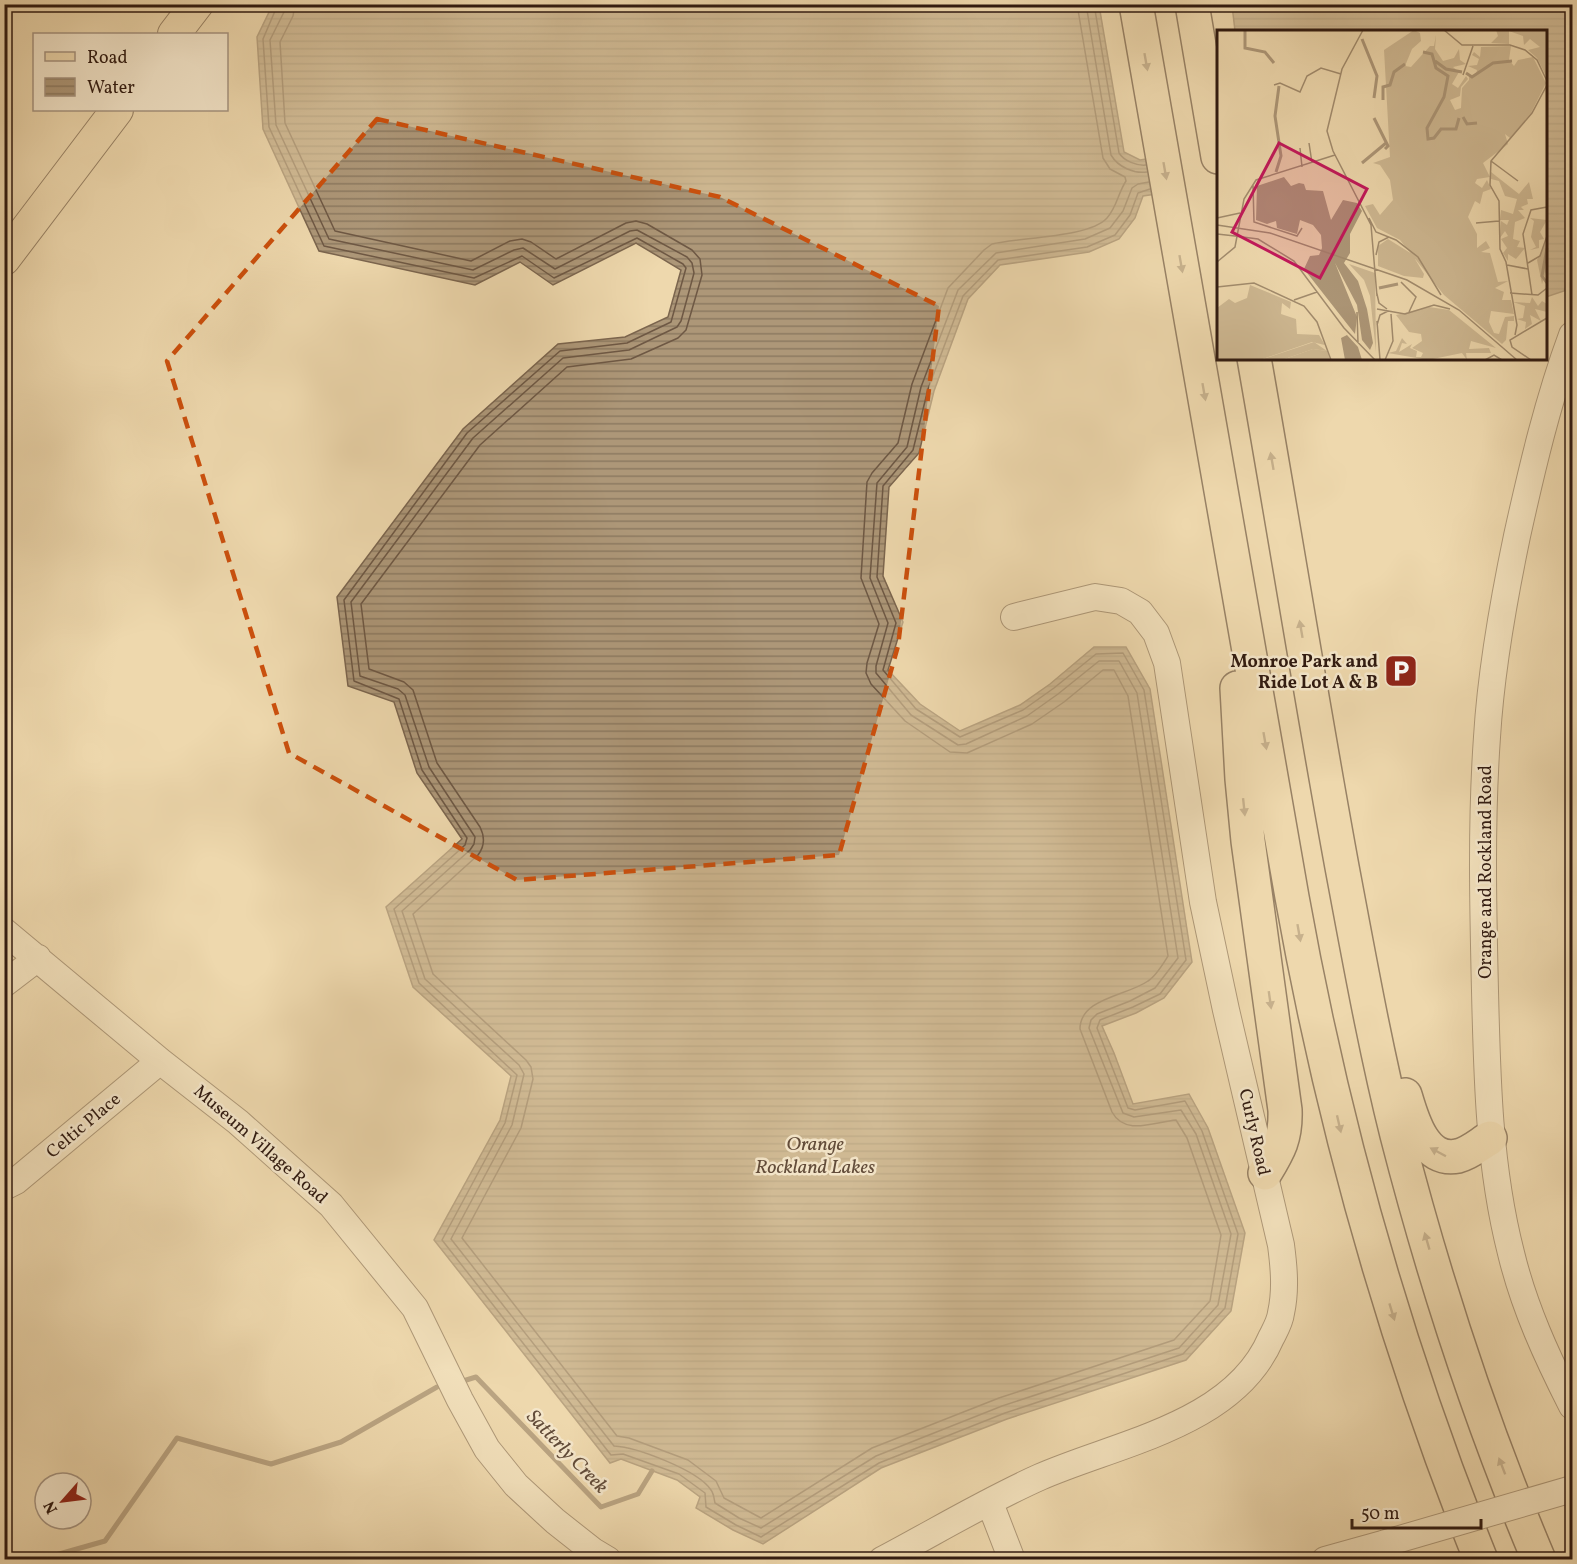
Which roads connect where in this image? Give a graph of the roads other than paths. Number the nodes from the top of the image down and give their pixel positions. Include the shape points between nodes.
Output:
1 (197, 4) edge
2 (1136, 4) edge
3 (1192, 4) edge
4 (175, 33) edge
5 (116, 111) edge
6 (1216, 142) edge
7 (4, 259) edge
8 (1572, 335) edge
9 (1254, 360) edge
10 (1222, 498) junction
11 (1014, 617) dead end
12 (1332, 810) junction
13 (4, 931) edge
14 (38, 958) junction
15 (4, 984) edge
16 (160, 1060) junction
17 (1490, 1138) junction
18 (1265, 1173) junction
19 (4, 1187) edge
20 (1572, 1406) edge
21 (1572, 1489) edge
22 (990, 1503) junction
23 (608, 1560) edge
24 (882, 1560) edge
25 (1012, 1560) edge
26 (1325, 1560) edge
27 (1481, 1560) edge
28 (1539, 1560) edge

1 - 4 main road
2 -> 10 highway
3 - 6 highway
5 - 7 main road
8 - 17 street, Orange and Rockland Road via 1527,487 1502,611 1491,691 1483,869
12 -> 9 highway
10 -> 18 highway via 1225,599 1235,665 1246,820 1285,1110 1283,1142
10 -> 27 highway via 1303,957 1342,1138 1400,1338
11 - 18 street, Curly Road via 1095,597 1121,601 1140,612 1156,633 1167,663 1203,902
17 -> 12 highway via 1450,1157 1436,1153 1419,1132 1401,1081 1368,932
28 -> 12 highway via 1471,1379 1403,1157 1370,1016
13 - 14 street, Museum Village Road
14 - 15 street
14 - 16 street, Museum Village Road
16 - 19 street, Celtic Place
16 - 23 street, Museum Village Road via 238,1122 331,1205 415,1308 487,1449 516,1485 555,1521
17 - 20 street, Orange and Rockland Road via 1518,1280 1537,1332
18 - 22 street, Curly Road via 1285,1282 1281,1316 1267,1349 1249,1375 1224,1396 1168,1429 1040,1478
21 - 26 street, bridge
22 - 24 street, Curly Road
22 - 25 street

